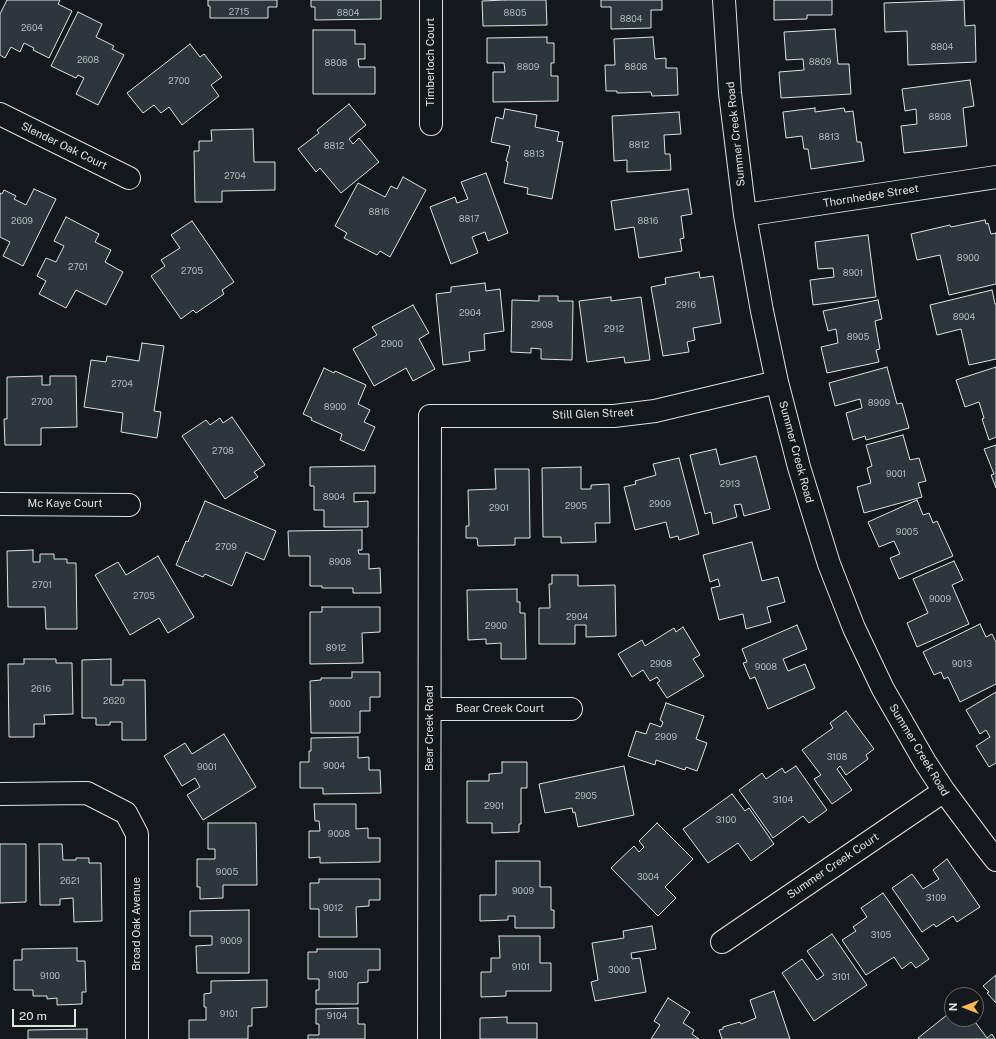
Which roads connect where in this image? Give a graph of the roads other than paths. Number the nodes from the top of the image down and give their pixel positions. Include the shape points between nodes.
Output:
1 (431, 0) edge
2 (724, 0) edge
3 (0, 114) edge
4 (431, 124) dead end
5 (996, 177) edge
6 (129, 178) dead end
7 (745, 215) junction
8 (777, 382) junction
9 (430, 416) joint
10 (0, 504) edge
11 (129, 505) dead end
12 (430, 708) junction
13 (571, 708) dead end
14 (944, 791) junction
15 (0, 794) edge
16 (996, 860) edge
17 (722, 942) dead end
18 (137, 1039) edge
19 (429, 1039) edge

1 - 4 street, Timberloch Court
2 - 7 street, Summer Creek Road via 730,93
3 - 6 street, Slender Oak Court
5 - 7 street, Thornhedge Street
7 - 8 street, Summer Creek Road
8 - 9 street, Still Glen Street via 654,411 614,416
8 - 14 street, Summer Creek Road via 799,467 829,564 854,628 883,689
9 - 12 street, Bear Creek Road
10 - 11 street, Mc Kaye Court
12 - 13 street, Bear Creek Court
12 - 19 street, Bear Creek Road
14 - 16 street, Summer Creek Road
14 - 17 street, Summer Creek Court
15 - 18 street, Broad Oak Avenue via 87,793 126,813 137,834

